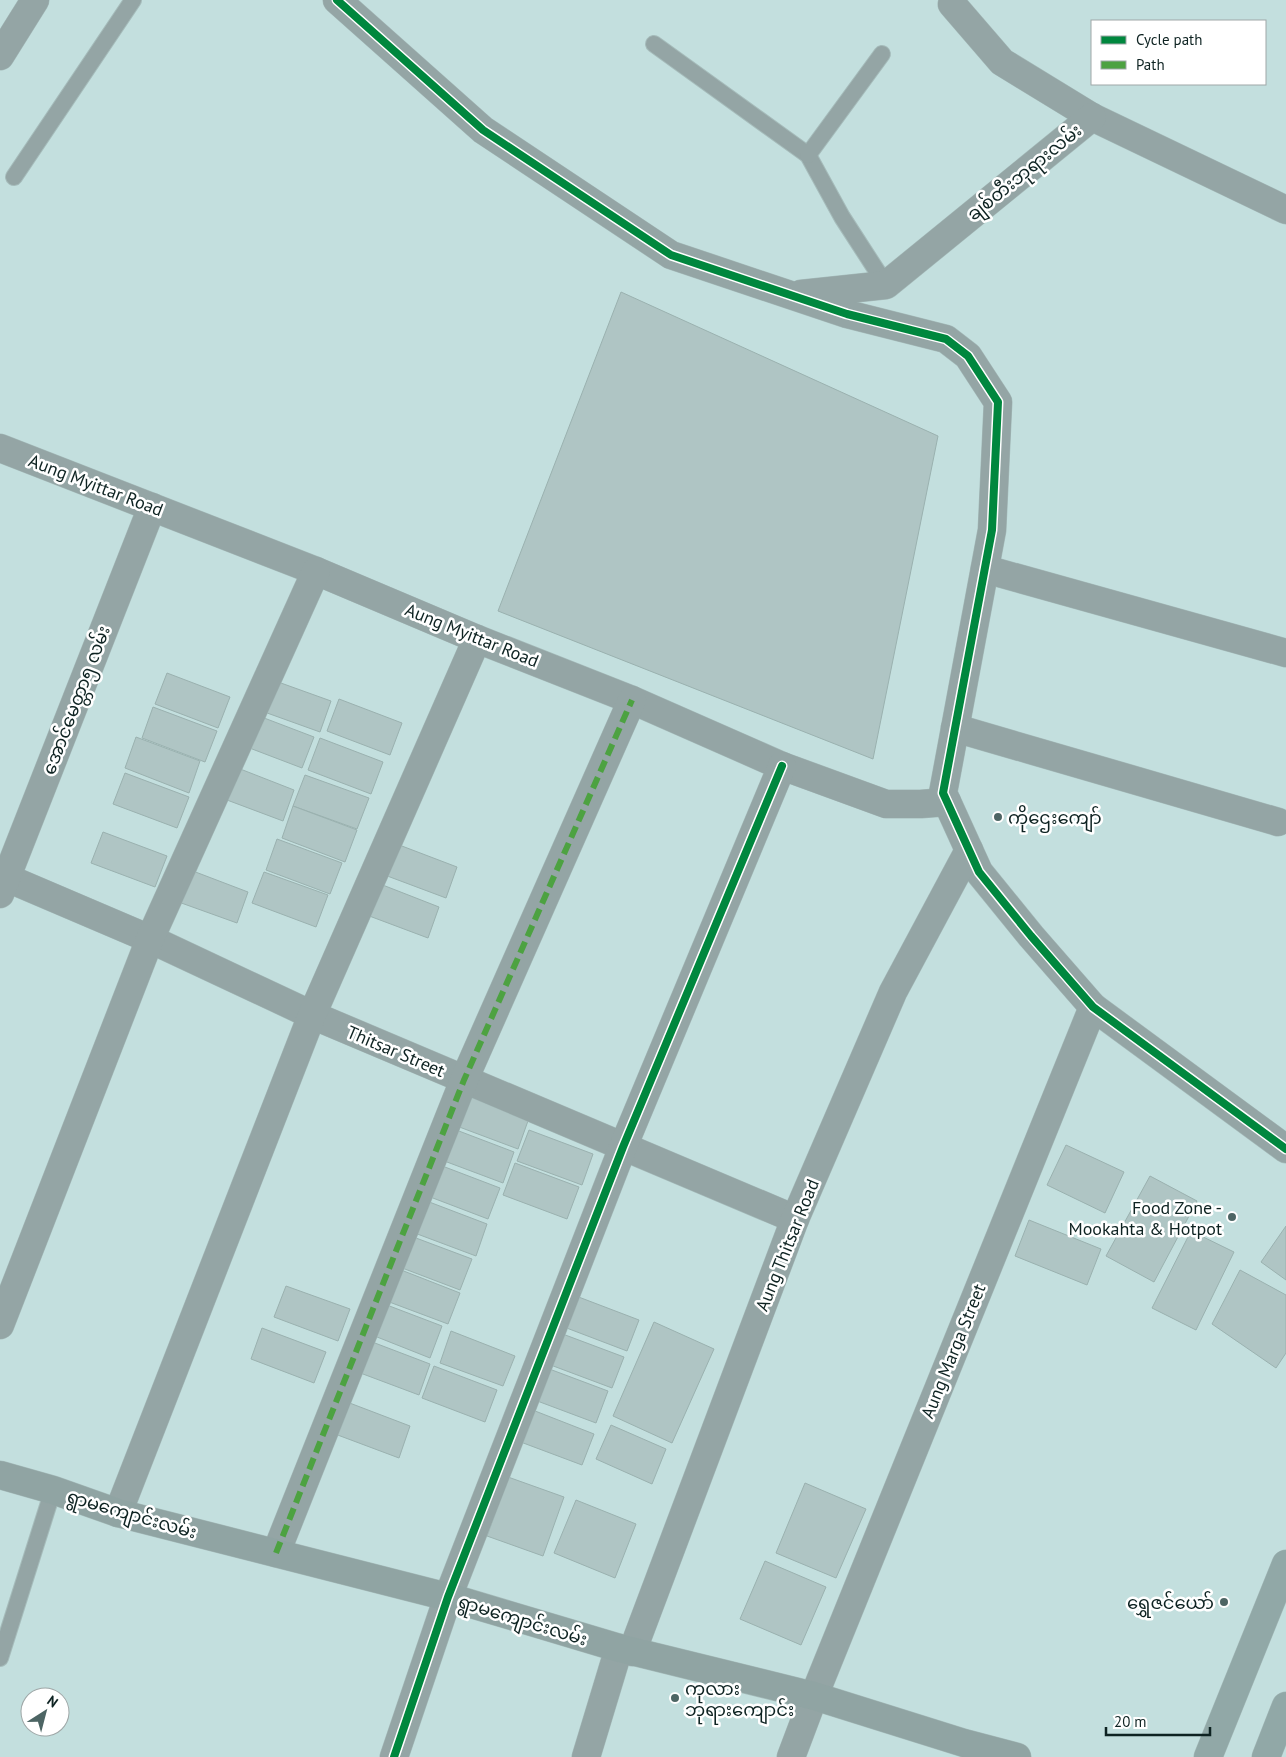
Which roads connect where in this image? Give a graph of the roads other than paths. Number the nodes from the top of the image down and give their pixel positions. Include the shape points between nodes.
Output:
1 (36, 0) edge
2 (133, 0) edge
3 (337, 0) edge
4 (953, 0) edge
5 (654, 44) dead end
6 (882, 54) dead end
7 (0, 56) edge
8 (1092, 117) junction
9 (808, 155) junction
10 (14, 177) dead end
11 (1286, 210) edge
12 (886, 285) junction
13 (792, 295) junction
14 (0, 448) edge
15 (152, 507) junction
16 (985, 569) junction
17 (316, 570) junction
18 (477, 639) junction
19 (1286, 653) edge
20 (632, 700) junction
21 (955, 728) junction
22 (782, 766) junction
23 (947, 802) junction
24 (1278, 822) dead end
25 (969, 850) junction
26 (2, 883) edge
27 (150, 939) junction
28 (1093, 1007) junction
29 (312, 1015) junction
30 (464, 1080) junction
31 (623, 1147) junction
32 (1286, 1149) edge
33 (795, 1219) junction
34 (0, 1325) edge
35 (0, 1475) edge
36 (53, 1490) junction
37 (118, 1513) junction
38 (276, 1553) junction
39 (1286, 1564) edge
40 (448, 1597) junction
41 (626, 1650) junction
42 (0, 1658) edge
43 (814, 1696) junction
44 (1286, 1706) edge
45 (962, 1750) edge
46 (394, 1757) edge
47 (586, 1757) edge
48 (791, 1757) edge
49 (1017, 1757) edge
50 (1208, 1757) edge
51 (1266, 1757) edge

1 - 7 street
2 - 10 lane
3 - 13 street via 483,130 672,255
4 - 8 street via 952,4 1002,62
5 - 9 lane
6 - 9 lane
8 - 11 street, ချစ်တီးဘုရားလမ်း
8 - 12 street, ချစ်တီးဘုရားလမ်း
9 - 12 lane via 842,217
12 - 13 street
13 - 16 street via 847,314 946,339 968,356 998,402 992,530
14 - 15 street, Aung Myittar Road
15 - 17 street, Aung Myittar Road
15 - 26 street, အောင်မေတ္တာ၅ လမ်း
16 - 19 street
16 - 21 street
17 - 18 street, Aung Myittar Road
17 - 27 street
18 - 20 street, Aung Myittar Road
18 - 29 street
20 - 22 street, Aung Myittar Road
20 - 30 street
21 - 23 street via 943,793
21 - 24 street
22 - 23 street, Aung Myittar Road via 886,804
22 - 31 street
23 - 25 street
25 - 28 street via 979,872
25 - 33 street, Aung Thitsar Road via 893,992
26 - 27 street, Thitsar Street
27 - 29 street, Thitsar Street
27 - 34 street
28 - 32 street
28 - 43 street, Aung Marga Street
29 - 30 street, Thitsar Street
29 - 37 street
30 - 31 street, Thitsar Street
30 - 38 street
31 - 33 street, Thitsar Street
31 - 40 street
33 - 41 street, Aung Thitsar Road
35 - 36 main road, ရွာမကျောင်းလမ်း
36 - 37 main road, ရွာမကျောင်းလမ်း
36 - 42 lane
37 - 38 main road, ရွာမကျောင်းလမ်း
38 - 40 main road, ရွာမကျောင်းလမ်း
39 - 50 main road
40 - 41 main road, ရွာမကျောင်းလမ်း
40 - 46 street
41 - 43 main road, ရွာမကျောင်းလမ်း
41 - 47 street, Aung Thitsar Road
43 - 45 main road, ရွာမကျောင်းလမ်း
43 - 48 street, Aung Marga Street
44 - 51 main road
45 - 49 main road, ရွာမကျောင်းလမ်း

